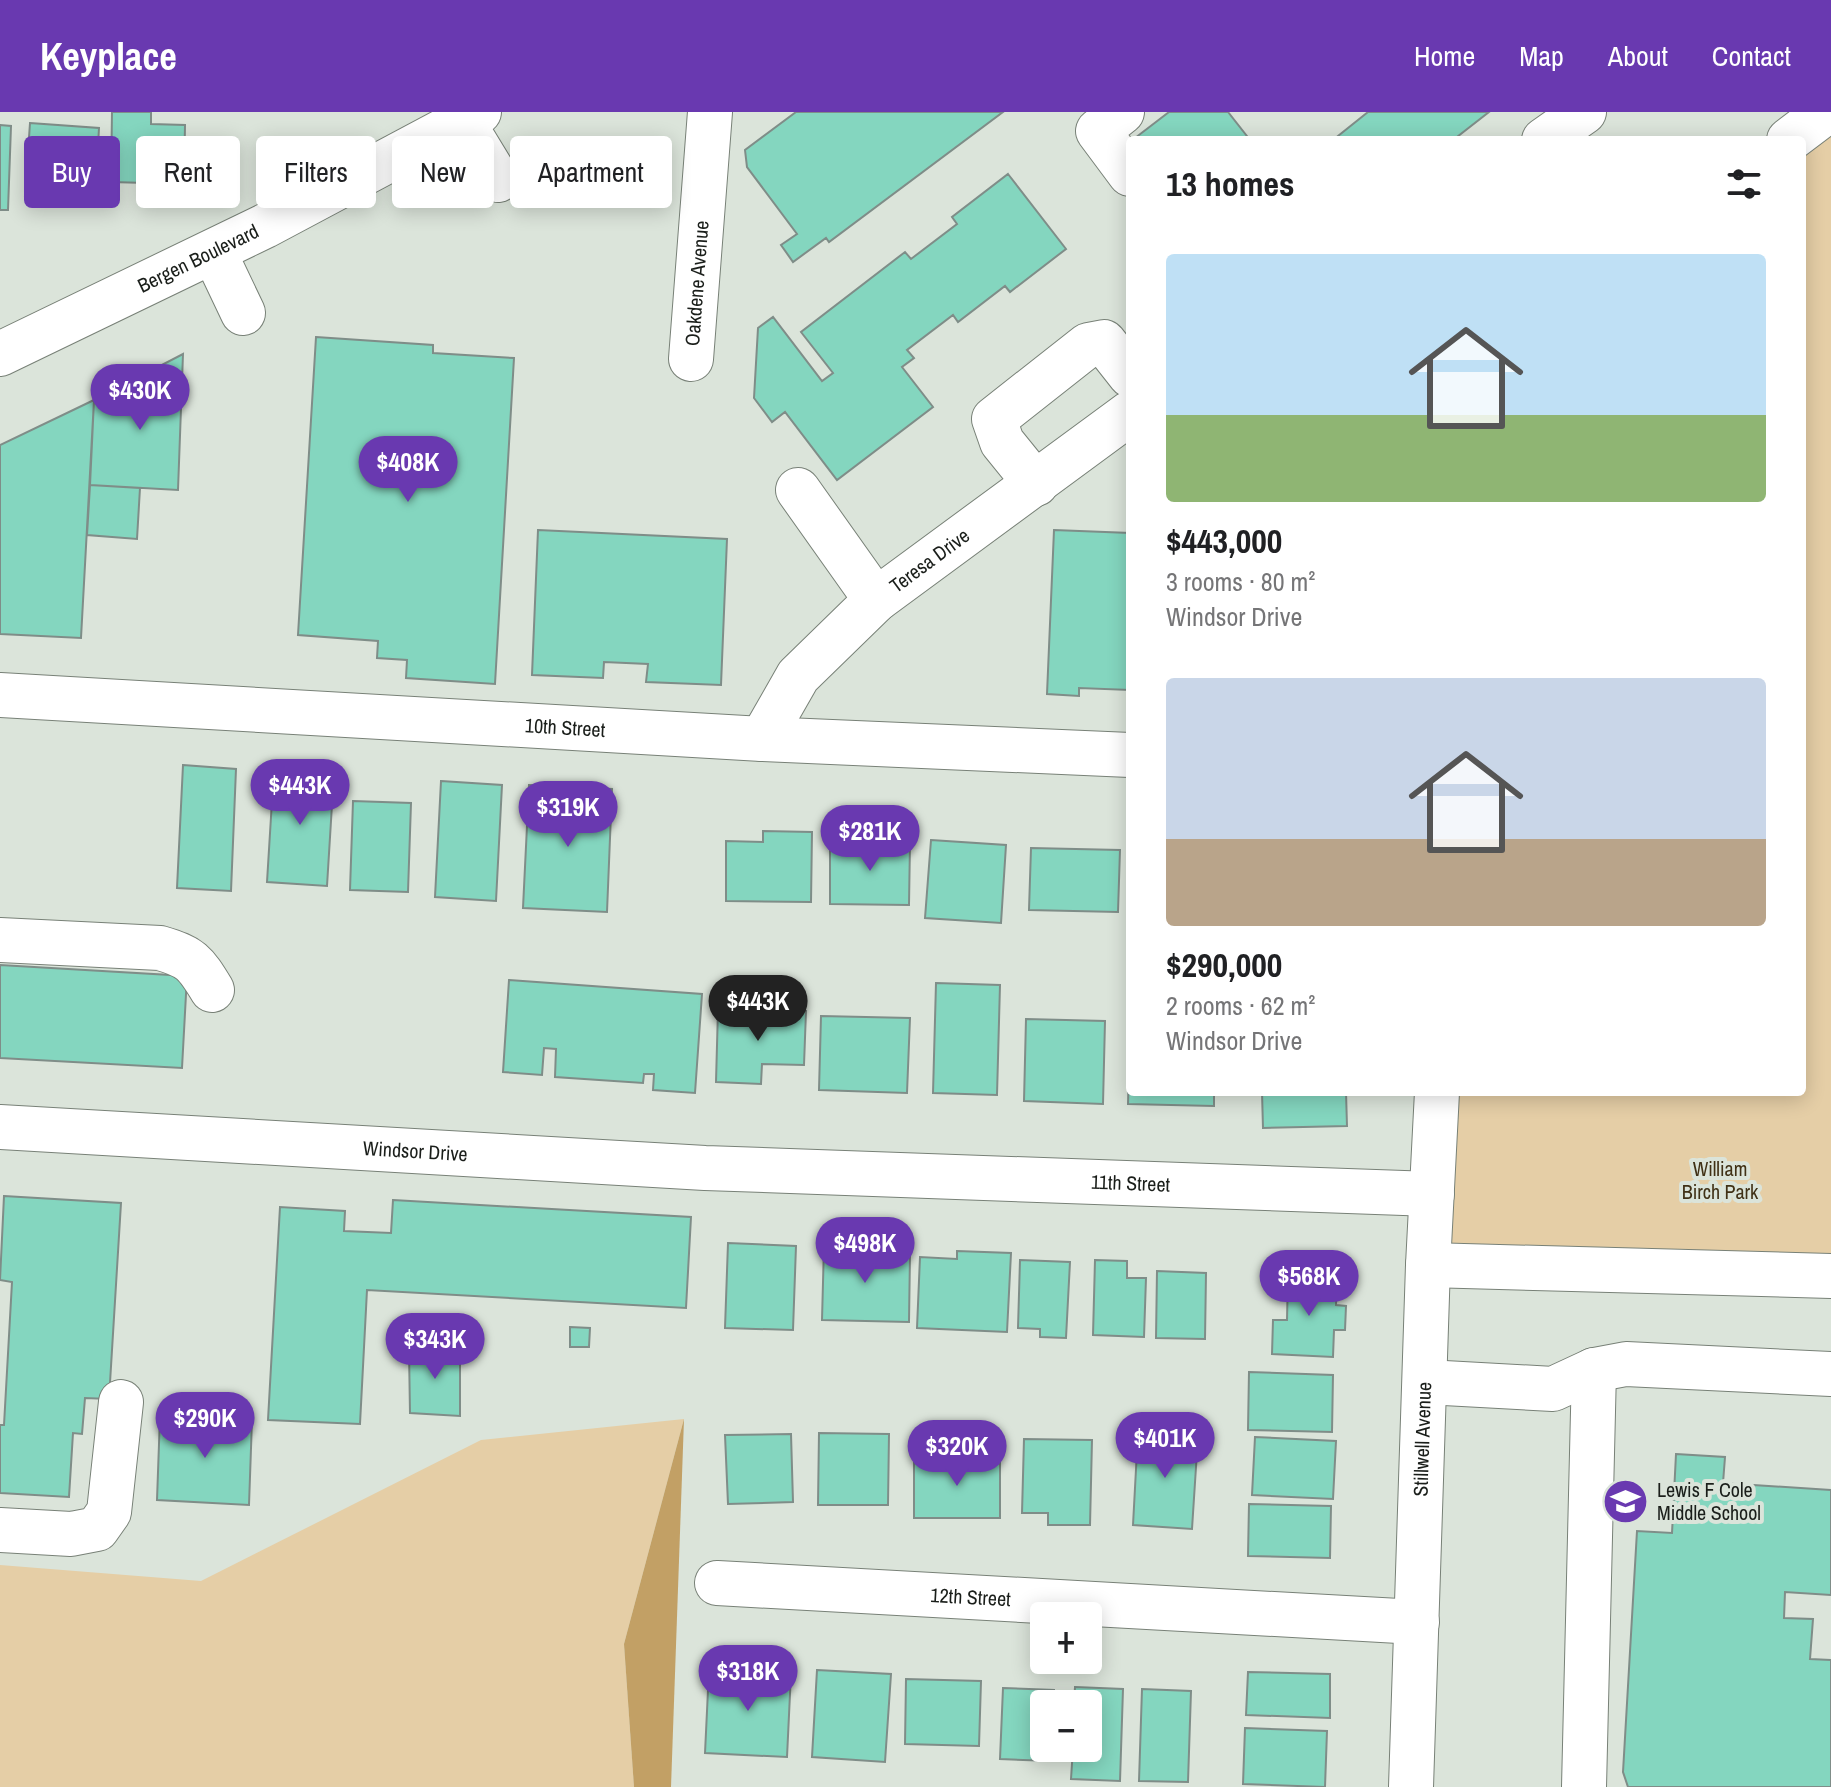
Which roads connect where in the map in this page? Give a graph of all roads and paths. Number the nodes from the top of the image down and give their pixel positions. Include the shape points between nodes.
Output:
1 (744, 112) edge
2 (1584, 112) edge
3 (1826, 112) edge
4 (470, 116) edge
5 (1110, 121) edge
6 (709, 125) edge
7 (1550, 136) edge
8 (1794, 136) edge
9 (1126, 163) edge
10 (498, 180) dead end
11 (214, 252) junction
12 (243, 313) dead end
13 (0, 354) edge
14 (691, 359) dead end
15 (1126, 370) edge
16 (1126, 416) edge
17 (1036, 484) junction
18 (798, 490) dead end
19 (876, 600) junction
20 (0, 695) edge
21 (762, 739) junction
22 (1126, 755) edge
23 (0, 940) edge
24 (212, 990) dead end
25 (1437, 1096) edge
26 (0, 1127) edge
27 (830, 1173) joint
28 (1432, 1194) junction
29 (1428, 1265) junction
30 (1831, 1276) edge
31 (1594, 1370) junction
32 (1831, 1374) edge
33 (1426, 1382) junction
34 (121, 1402) dead end
35 (0, 1530) edge
36 (717, 1583) dead end
37 (1417, 1622) junction
38 (1411, 1787) edge
39 (1584, 1787) edge

1 - 6 street
2 - 7 street
3 - 8 street
4 - 10 street
4 - 11 street, Bergen Boulevard
5 - 9 street
6 - 14 street, Oakdene Avenue
11 - 12 street
11 - 13 street, Bergen Boulevard
15 - 17 street via 1104,342 1088,345 994,419 1002,442
16 - 17 street, Teresa Drive
17 - 19 street, Teresa Drive
18 - 19 street
19 - 21 street, Teresa Drive via 798,676
20 - 21 street, 10th Street
21 - 22 street, 10th Street
23 - 24 street via 160,948 186,956
25 - 28 street, Stillwell Avenue
26 - 27 street, Windsor Drive
27 - 28 street, 11th Street
28 - 29 street, Stillwell Avenue
29 - 30 street
29 - 33 street, Stillwell Avenue
31 - 32 street via 1626,1364
31 - 33 street via 1553,1389
31 - 39 street
33 - 37 street, Stillwell Avenue
34 - 35 street via 109,1512 97,1529 71,1534
36 - 37 street, 12th Street
37 - 38 street, Stillwell Avenue

